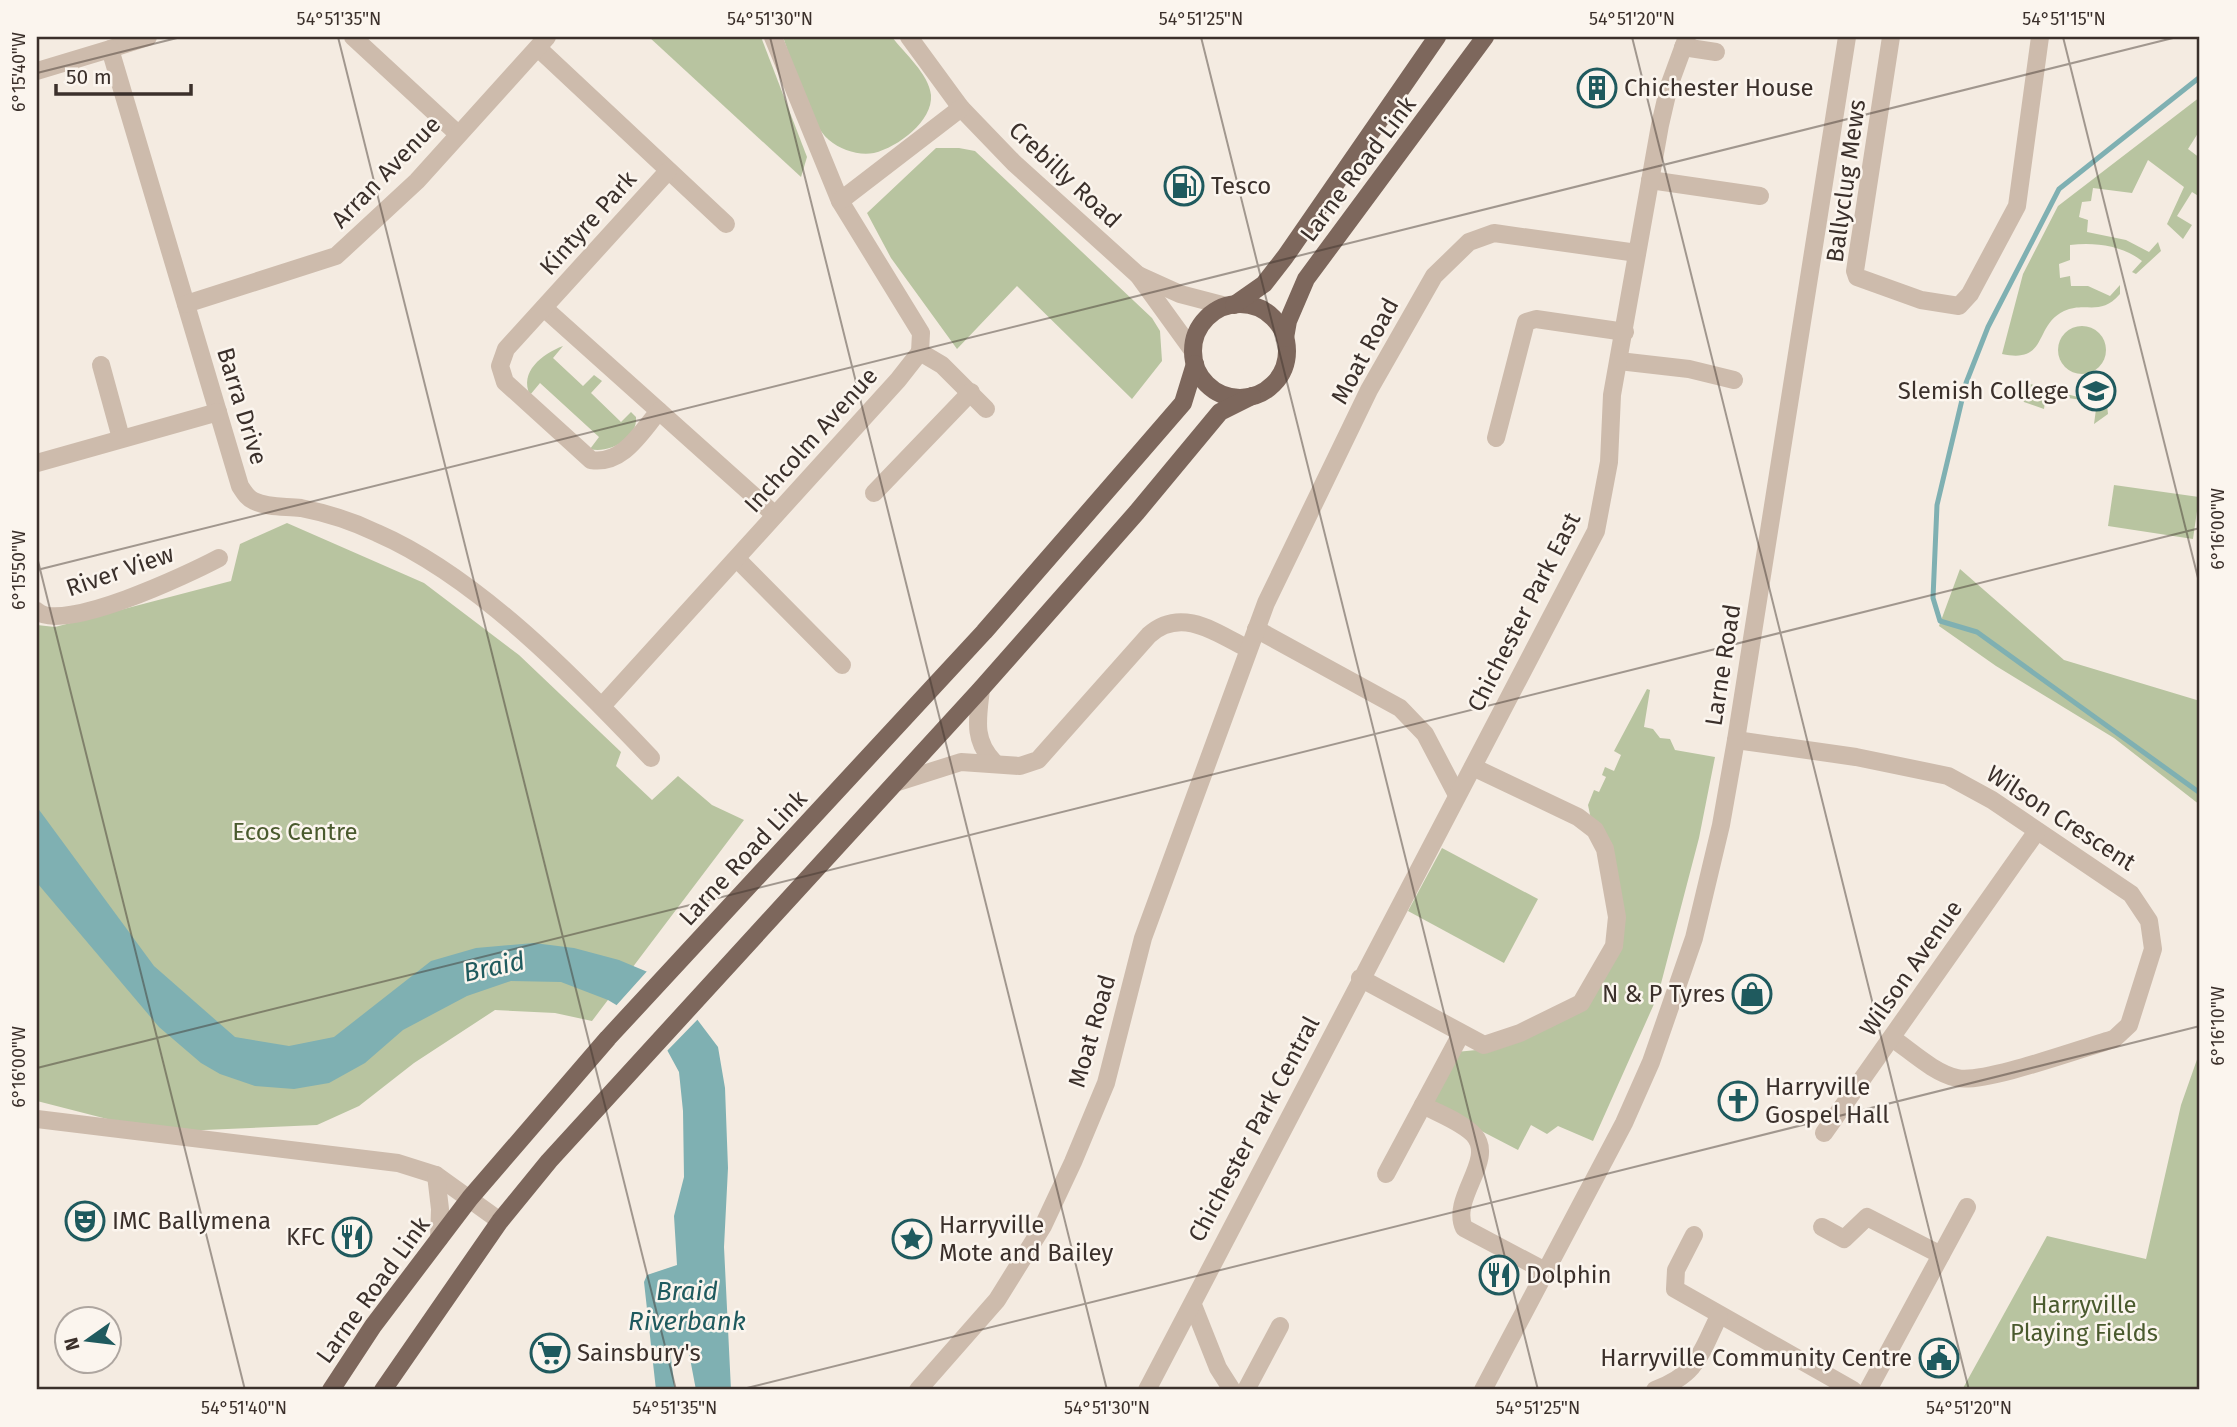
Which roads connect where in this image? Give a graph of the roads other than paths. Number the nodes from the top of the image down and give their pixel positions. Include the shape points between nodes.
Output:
1 (148, 37) edge
2 (354, 37) edge
3 (773, 37) edge
4 (909, 37) edge
5 (1437, 37) edge
6 (1485, 37) edge
7 (1847, 37) edge
8 (1891, 37) edge
9 (2040, 37) edge
10 (542, 42) edge
11 (1685, 42) edge
12 (110, 49) junction
13 (1716, 52) dead end
14 (37, 71) edge
15 (961, 108) junction
16 (458, 134) junction
17 (668, 170) junction
18 (1650, 180) junction
19 (1760, 196) dead end
20 (840, 201) junction
21 (726, 223) dead end
22 (1637, 253) junction
23 (1138, 275) junction
24 (186, 304) junction
25 (1230, 305) junction
26 (544, 308) junction
27 (1625, 332) junction
28 (1285, 338) junction
29 (920, 352) junction
30 (1194, 358) junction
31 (1619, 361) junction
32 (101, 365) dead end
33 (1734, 380) dead end
34 (971, 392) junction
35 (1252, 396) junction
36 (986, 409) dead end
37 (659, 411) junction
38 (218, 412) junction
39 (121, 438) junction
40 (1496, 438) dead end
41 (37, 463) edge
42 (874, 493) dead end
43 (775, 515) junction
44 (219, 558) dead end
45 (737, 559) junction
46 (37, 611) edge
47 (1255, 629) junction
48 (1248, 649) junction
49 (842, 665) dead end
50 (981, 689) junction
51 (602, 706) junction
52 (1736, 740) junction
53 (651, 758) dead end
54 (994, 762) junction
55 (1473, 767) junction
56 (895, 783) junction
57 (1457, 795) junction
58 (2037, 831) junction
59 (1360, 978) junction
60 (1461, 1034) junction
61 (1892, 1038) junction
62 (1423, 1105) junction
63 (37, 1119) edge
64 (1824, 1133) dead end
65 (1386, 1174) dead end
66 (436, 1175) junction
67 (470, 1198) junction
68 (1967, 1207) dead end
69 (500, 1221) junction
70 (1822, 1227) dead end
71 (1694, 1235) dead end
72 (439, 1239) junction
73 (1941, 1255) junction
74 (1547, 1272) junction
75 (1194, 1305) junction
76 (1718, 1316) junction
77 (1280, 1326) dead end
78 (331, 1390) edge
79 (383, 1390) edge
80 (918, 1390) edge
81 (1148, 1390) edge
82 (1231, 1390) edge
83 (1245, 1390) edge
84 (1483, 1390) edge
85 (1655, 1390) edge
86 (1853, 1390) edge
87 (1868, 1390) edge

1 - 12 street
2 - 16 street
3 - 20 street
4 - 15 street, Crebilly Road
5 - 25 main road, Larne Road Link via 1285,257 1264,284
6 - 28 main road, Larne Road Link via 1306,279
7 - 52 street, Larne Road
8 - 9 street, Ballyclug Mews via 1855,271 1857,277 1921,300 1959,306 2017,206
10 - 16 street, Arran Avenue
10 - 17 street, Kintyre Park
11 - 13 street, Chichester Park East
11 - 18 street, Chichester Park East via 1669,86
12 - 14 street
12 - 24 street, Barra Drive
15 - 20 street
15 - 23 street, Crebilly Road via 1048,197
16 - 24 street, Arran Avenue via 417,181 336,256
17 - 21 street, Kintyre Park
17 - 26 street, Kintyre Park
18 - 19 street
18 - 22 street, Chichester Park East
20 - 29 street via 914,319 921,333
22 - 27 street, Chichester Park East
22 - 47 street, Moat Road via 1494,233 1468,242 1444,263 1370,390
23 - 25 street, Crebilly Road via 1180,295
23 - 30 street, Crebilly Road
24 - 38 street, Barra Drive
25 - 28 main road via 1255,306 1269,313
25 - 30 main road via 1215,310 1199,327
26 - 37 street, Kintyre Park
26 - 37 street, Kintyre Park via 506,349 501,373 505,382 582,454 597,461 614,458
27 - 31 street, Chichester Park East
27 - 40 street via 1536,319 1526,322
28 - 35 main road via 1284,368 1276,380
29 - 34 street
29 - 43 street, Inchcolm Avenue
30 - 35 main road via 1201,377 1217,391 1237,398
30 - 67 main road, Larne Road Link via 1182,403 1138,455 984,632 608,1038
31 - 33 street via 1689,369
31 - 55 street, Chichester Park East via 1612,395 1609,462 1595,531
32 - 39 street
34 - 36 street
34 - 42 street
35 - 50 main road via 1220,412
37 - 43 street, Kintyre Park
38 - 39 street
38 - 51 street, Barra Drive via 240,486 250,498 364,526 422,556 493,607
39 - 41 street
43 - 45 street, Inchcolm Avenue
44 - 46 street, River View via 160,588 72,614 48,617
45 - 49 street
45 - 51 street, Inchcolm Avenue
47 - 48 street, Moat Road
47 - 57 street via 1400,708 1425,734
48 - 54 street via 1192,622 1159,627 1041,758 1020,766
48 - 80 street, Moat Road via 1143,938 1106,1083 1073,1162 1043,1226 997,1300
50 - 54 street via 977,736
50 - 56 main road
51 - 53 street, Barra Drive
52 - 58 street, Wilson Crescent via 1941,773
52 - 74 street, Larne Road via 1721,825 1684,975 1625,1123
54 - 56 street via 941,766
55 - 57 street, Chichester Park East
55 - 60 street via 1578,817 1597,832 1606,852 1617,931 1614,946 1574,1009 1499,1042 1480,1045
56 - 69 main road via 634,1065
57 - 59 street, Chichester Park Central
58 - 61 street, Wilson Avenue
58 - 61 street, Wilson Crescent via 2131,894 2149,921 2154,937 2152,958 2126,1030 2114,1039 1969,1079 1945,1073
59 - 60 street
59 - 75 street, Chichester Park Central
60 - 62 street
61 - 64 street, Wilson Avenue
62 - 65 street
62 - 74 street via 1468,1130 1479,1142 1480,1157 1460,1211 1464,1228
63 - 66 street via 398,1163
66 - 67 street
66 - 72 street
67 - 69 street
67 - 72 main road, Larne Road Link
68 - 73 street
69 - 79 main road
70 - 73 street via 1844,1238 1867,1217
71 - 76 street via 1676,1270 1675,1289
72 - 78 main road, Larne Road Link
73 - 87 street
74 - 84 street, Larne Road
75 - 81 street, Chichester Park Central
75 - 82 street
76 - 85 street via 1691,1370
76 - 86 street
77 - 83 street

